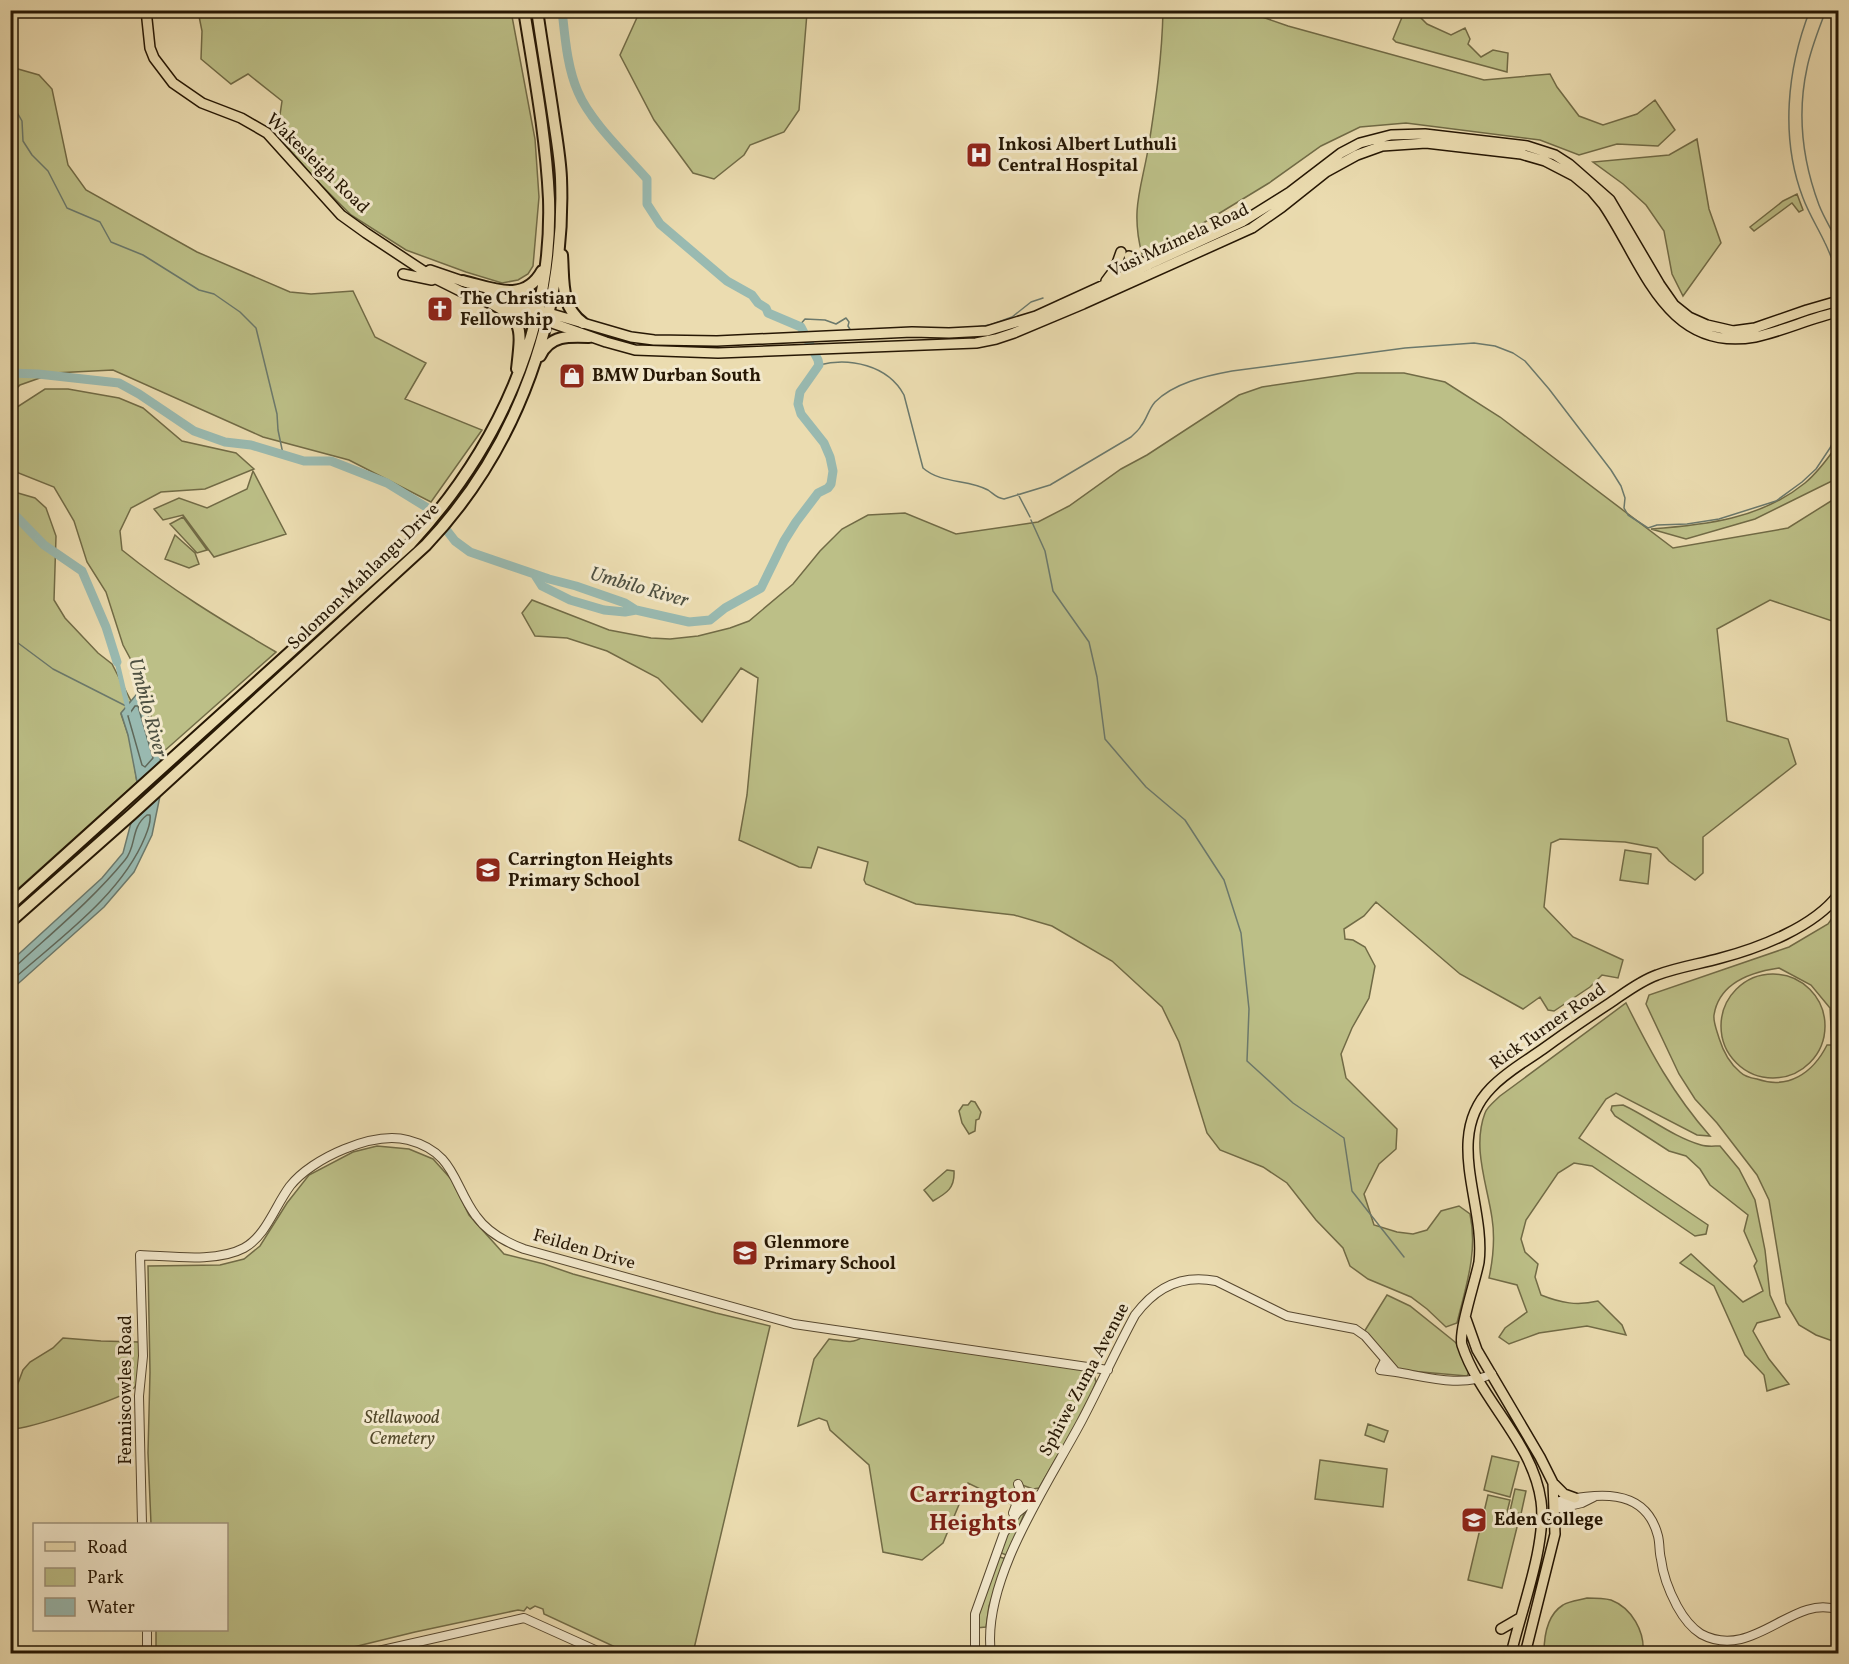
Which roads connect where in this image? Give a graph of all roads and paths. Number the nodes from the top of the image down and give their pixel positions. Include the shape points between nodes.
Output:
1 (146, 10) edge
2 (524, 10) edge
3 (537, 10) edge
4 (561, 219) junction
5 (399, 254) junction
6 (411, 263) junction
7 (546, 264) junction
8 (1148, 265) junction
9 (463, 281) junction
10 (446, 284) junction
11 (1102, 285) junction
12 (483, 299) junction
13 (1839, 301) edge
14 (1839, 312) edge
15 (542, 316) junction
16 (583, 323) junction
17 (589, 337) junction
18 (532, 374) junction
19 (516, 384) junction
20 (399, 563) junction
21 (1839, 895) edge
22 (10, 905) edge
23 (10, 922) edge
24 (140, 1255) joint
25 (1466, 1318) junction
26 (1385, 1360) junction
27 (1108, 1370) junction
28 (1396, 1372) junction
29 (1492, 1374) junction
30 (1479, 1379) junction
31 (1553, 1483) junction
32 (1018, 1484) dead end
33 (1539, 1491) junction
34 (1040, 1494) junction
35 (1595, 1496) junction
36 (1575, 1498) junction
37 (1553, 1505) junction
38 (1010, 1520) junction
39 (142, 1523) edge
40 (1541, 1533) junction
41 (997, 1552) junction
42 (1011, 1558) junction
43 (1839, 1610) edge
44 (1520, 1618) junction
45 (1501, 1629) dead end
46 (147, 1631) edge
47 (374, 1652) edge
48 (1526, 1652) edge
49 (147, 1653) edge
50 (365, 1653) edge
51 (604, 1653) edge
52 (975, 1653) edge
53 (991, 1653) edge
54 (1511, 1653) edge

1 - 5 main road, Wakesleigh Road via 150,48 173,83 202,103 267,133 341,215
2 - 7 highway, Solomon Mahlangu Drive via 547,167
3 - 4 highway, Solomon Mahlangu Drive via 559,153
4 - 15 highway, Solomon Mahlangu Drive via 557,261
4 - 16 highway via 564,296 570,312
5 - 6 main road, Wakesleigh Road
5 - 10 main road via 401,275
6 - 9 main road, Wakesleigh Road
6 - 10 main road, Wakesleigh Road
7 - 9 highway via 536,281 519,291
7 - 15 highway, Solomon Mahlangu Drive
8 - 11 main road, Vusi Mzimela Road
8 - 11 main road via 1125,254
8 - 13 main road, Vusi Mzimela Road via 1260,212 1360,143 1391,135 1425,134 1527,146 1569,164 1610,200 1674,304 1707,325 1733,331 1755,328
9 - 15 main road, Wakesleigh Road
10 - 12 main road, Wakesleigh Road
11 - 16 main road, Vusi Mzimela Road via 1036,316 987,331 654,340
12 - 15 main road, Wakesleigh Road
12 - 19 highway via 506,310 517,323 520,347
14 - 17 main road, Vusi Mzimela Road via 1755,337 1728,339 1699,330 1681,321 1664,305 1614,220 1592,191 1574,176 1545,161 1511,152 1412,143 1382,146 1357,155 1326,172 1252,228 996,339 962,344 689,353 635,350
15 - 16 main road, Vusi Mzimela Road
15 - 17 main road, Vusi Mzimela Road
15 - 18 highway, Solomon Mahlangu Drive
15 - 19 highway, Solomon Mahlangu Drive
17 - 18 highway via 554,340 543,351
18 - 20 highway, Solomon Mahlangu Drive via 501,442 471,490 444,527
19 - 20 highway, Solomon Mahlangu Drive via 465,477
20 - 22 highway, Solomon Mahlangu Drive via 168,762
20 - 23 highway, Solomon Mahlangu Drive via 168,781
21 - 25 main road, Rick Turner Road via 1814,919 1781,936 1646,980 1491,1087 1477,1106 1468,1135 1479,1243
24 - 27 street, Feilden Drive via 209,1257 242,1250 256,1240 282,1197 305,1170 377,1138 396,1138 439,1156 455,1175 483,1225 500,1239 524,1249 794,1324
24 - 39 street, Fenniscowles Road
25 - 29 main road via 1477,1350
25 - 30 main road, Rick Turner Road via 1460,1340
26 - 27 street, Sphiwe Zuma Avenue via 1365,1335 1354,1329 1287,1316 1224,1284 1200,1279 1168,1285 1147,1300 1135,1315
26 - 28 street, Sphiwe Zuma Avenue
26 - 28 street via 1380,1370
27 - 34 street, Sphiwe Zuma Avenue
28 - 30 street via 1461,1382
29 - 30 street
29 - 31 main road
30 - 33 main road, Rick Turner Road via 1522,1450
31 - 36 main road
31 - 37 main road
32 - 38 street via 1021,1495
33 - 37 main road
33 - 40 main road, Rick Turner Road
34 - 38 street, Sphiwe Zuma Avenue
34 - 42 street, Sphiwe Zuma Avenue
35 - 36 street
35 - 37 street via 1582,1503
35 - 43 street via 1625,1498 1649,1517 1658,1535 1663,1571 1673,1599 1687,1622 1701,1634 1722,1641 1739,1640 1809,1610 1824,1606
36 - 37 street
37 - 40 main road
37 - 48 main road via 1555,1534
38 - 41 street, Sphiwe Zuma Avenue
40 - 44 main road, Rick Turner Road
41 - 42 street
41 - 52 street, Sphiwe Zuma Avenue via 975,1614
42 - 53 street, Sphiwe Zuma Avenue via 991,1613
44 - 45 main road
44 - 54 main road, Rick Turner Road
46 - 49 street
47 - 50 street
47 - 51 street via 524,1618

